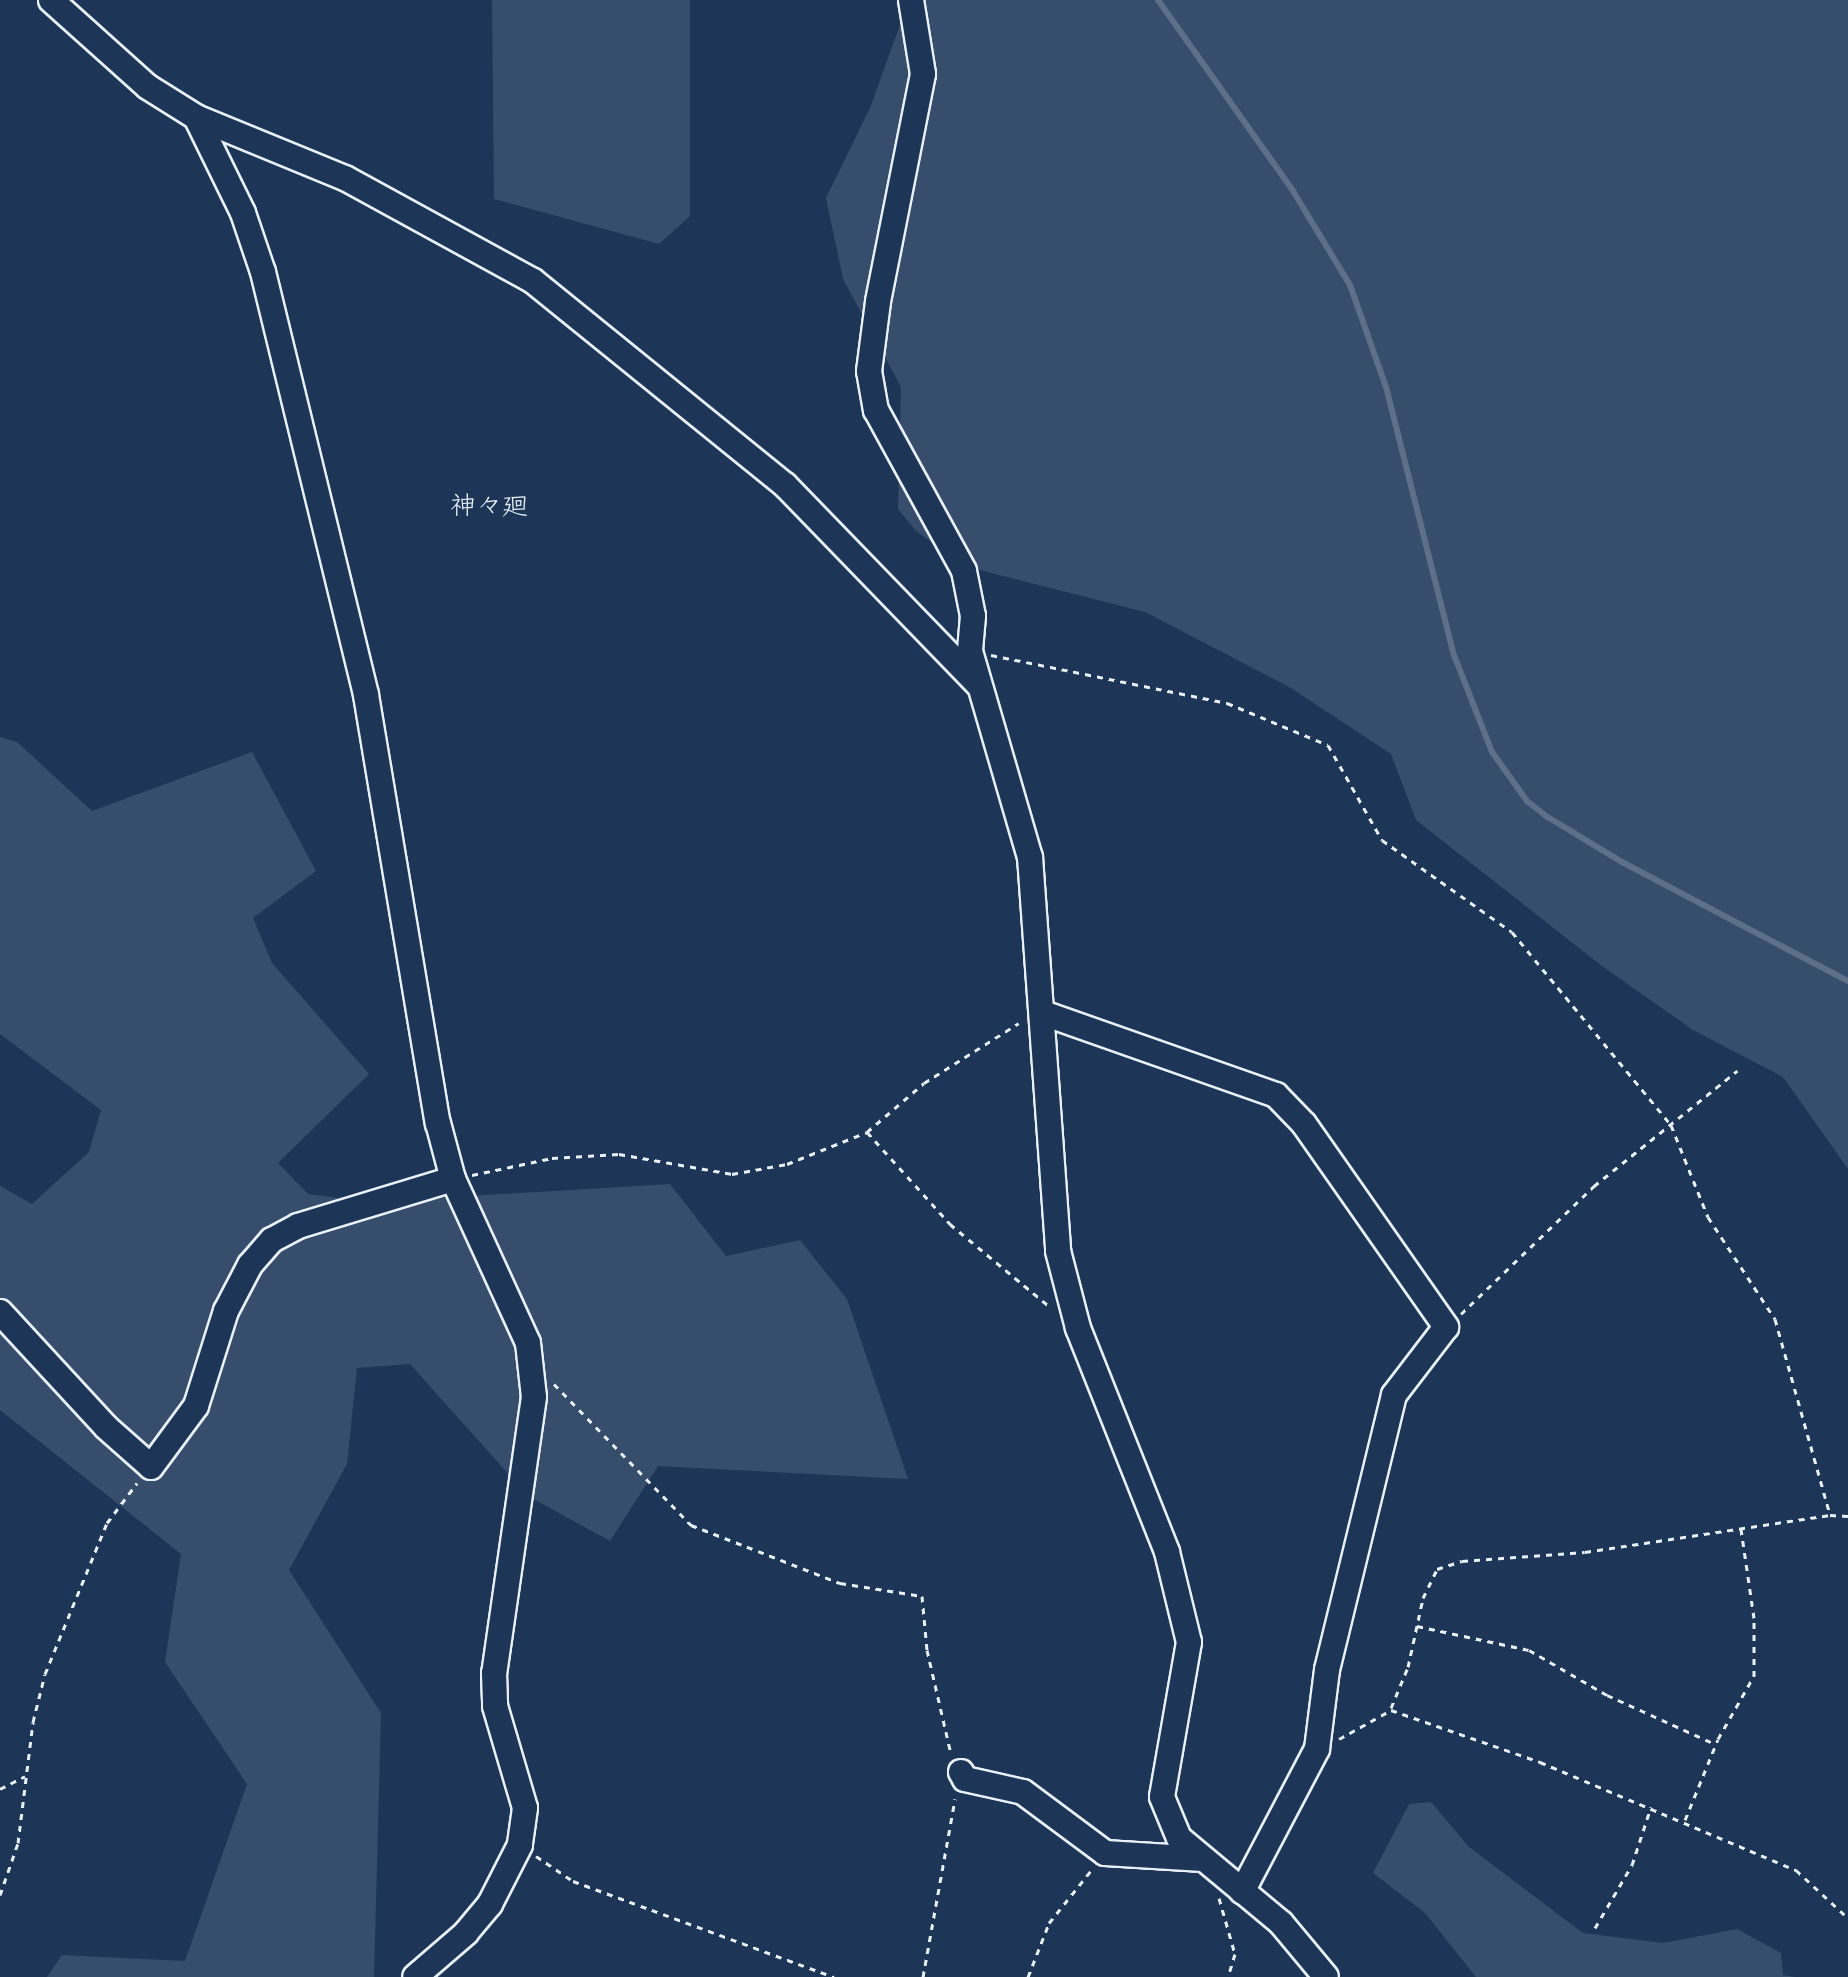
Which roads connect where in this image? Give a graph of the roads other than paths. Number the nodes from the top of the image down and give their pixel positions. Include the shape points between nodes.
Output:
1 (51, 0) edge
2 (911, 0) edge
3 (196, 117) junction
4 (982, 689) junction
5 (1043, 1013) junction
6 (453, 1179) junction
7 (0, 1312) edge
8 (961, 1772) road end
9 (1203, 1859) junction
10 (1242, 1892) junction
11 (415, 1977) edge
12 (1326, 1977) edge

1 - 3 street via 148,87
2 - 4 street via 923,74 869,371 876,410 964,571 973,616 970,651
3 - 4 street via 345,178 533,281 785,485
3 - 6 street via 243,213 263,272 366,695 438,1123
4 - 5 street via 1030,857
5 - 9 street via 1058,1251 1078,1328 1183,1599 1189,1642 1162,1797 1179,1838
5 - 10 street via 1276,1095 1304,1124 1446,1327 1394,1395 1327,1670 1317,1749
6 - 7 street via 298,1226 272,1240 250,1265 226,1311 196,1406 151,1467 106,1427
6 - 11 street via 505,1286 529,1358 534,1397 494,1673 495,1706 525,1808 520,1845 482,1914
8 - 9 street via 965,1779 1023,1792 1105,1853
9 - 10 street
10 - 12 street via 1281,1923

